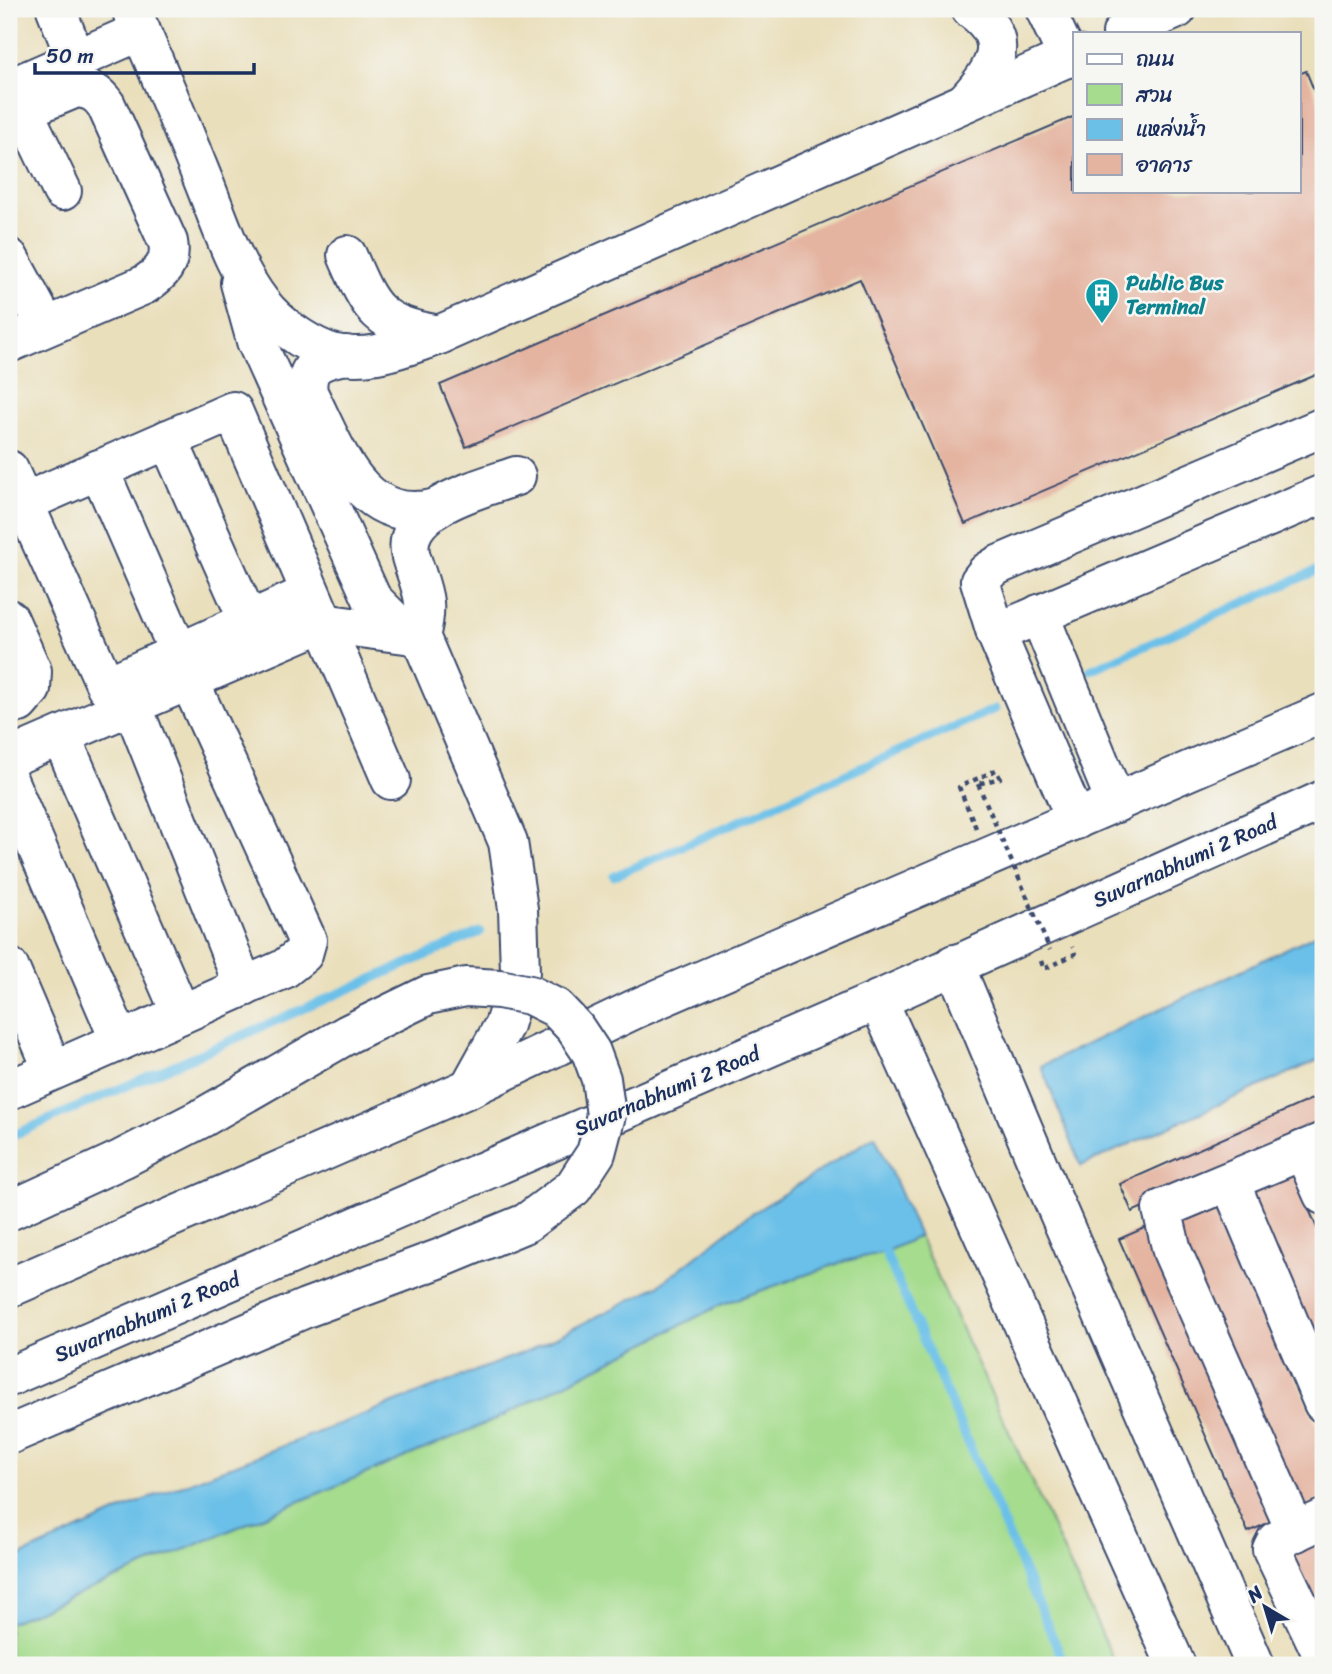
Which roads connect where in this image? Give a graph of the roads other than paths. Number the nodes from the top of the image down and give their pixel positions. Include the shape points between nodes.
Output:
1 (55, 9) edge
2 (971, 9) edge
3 (1045, 9) edge
4 (1177, 9) edge
5 (136, 20) edge
6 (1124, 32) edge
7 (1071, 56) edge
8 (76, 60) junction
9 (168, 93) junction
10 (964, 103) junction
11 (14, 105) edge
12 (113, 122) junction
13 (62, 191) dead end
14 (347, 255) dead end
15 (9, 258) edge
16 (237, 263) junction
17 (46, 326) junction
18 (439, 335) junction
19 (9, 343) edge
20 (346, 355) junction
21 (1323, 427) edge
22 (169, 439) junction
23 (99, 469) junction
24 (516, 475) dead end
25 (16, 486) edge
26 (1167, 494) junction
27 (1323, 494) edge
28 (437, 508) junction
29 (1190, 550) junction
30 (316, 608) junction
31 (1039, 614) junction
32 (9, 619) edge
33 (249, 622) junction
34 (996, 633) junction
35 (420, 636) junction
36 (184, 667) junction
37 (9, 705) edge
38 (132, 705) junction
39 (1323, 713) edge
40 (61, 736) junction
41 (9, 758) edge
42 (391, 780) dead end
43 (9, 782) edge
44 (1323, 800) edge
45 (1116, 803) junction
46 (1076, 820) junction
47 (954, 964) junction
48 (9, 967) edge
49 (244, 987) junction
50 (877, 1000) junction
51 (181, 1014) junction
52 (121, 1041) junction
53 (53, 1070) junction
54 (468, 1088) junction
55 (9, 1090) edge
56 (1313, 1146) edge
57 (1230, 1182) junction
58 (1323, 1195) edge
59 (9, 1211) edge
60 (9, 1289) edge
61 (9, 1377) edge
62 (1323, 1403) edge
63 (9, 1435) edge
64 (1309, 1525) edge
65 (1323, 1656) edge
66 (1176, 1665) edge
67 (1255, 1665) edge

1 - 8 street
2 - 10 street via 992,30 996,48 984,82
3 - 7 street
4 - 6 street
5 - 8 street
5 - 9 street
7 - 10 street
8 - 11 street
9 - 12 street
9 - 16 street
10 - 18 street
11 - 12 street via 86,89 100,97
11 - 13 street
12 - 17 street via 168,242 170,257 161,273 144,285
14 - 18 street via 376,311 410,330
15 - 17 street
16 - 20 street via 276,318 301,339 327,352
16 - 35 street via 256,341 372,599 394,621
17 - 19 street
18 - 20 street via 392,351
20 - 28 street via 318,362 306,380 308,393 352,478 387,506 414,512
21 - 26 street
22 - 23 street
22 - 30 street via 233,411
22 - 33 street
23 - 25 street
23 - 36 street
24 - 28 street
25 - 36 street via 106,686
26 - 29 street
26 - 34 street via 987,572 980,580
27 - 29 street
28 - 35 street via 417,523 409,539 425,603
29 - 31 street
30 - 33 street
30 - 35 street
30 - 36 street
30 - 42 street
31 - 34 street
31 - 45 street
32 - 37 street via 32,671 31,689 19,703
33 - 36 street
34 - 46 street
35 - 54 street via 508,842 518,909 520,972 504,1025
36 - 38 street
36 - 49 street via 307,940 303,954 284,970
38 - 40 street
38 - 49 street
39 - 45 street
40 - 41 street
40 - 51 street
43 - 52 street
44 - 47 street, Suvarnabhumi 2 Road
45 - 46 street
46 - 54 street via 635,1009
47 - 50 street, Suvarnabhumi 2 Road
47 - 67 street
48 - 53 street
49 - 51 street
50 - 61 street, Suvarnabhumi 2 Road
50 - 66 street
51 - 52 street
52 - 53 street
53 - 55 street
54 - 60 street
56 - 57 street
56 - 58 street
57 - 62 street
57 - 64 street via 1162,1209 1172,1251
59 - 63 street, bridge via 179,1130 348,1034 428,995 466,987 530,995 556,1008 575,1028 601,1079 606,1115 596,1153 573,1188 526,1223 306,1308
64 - 65 street via 1276,1541 1272,1549

